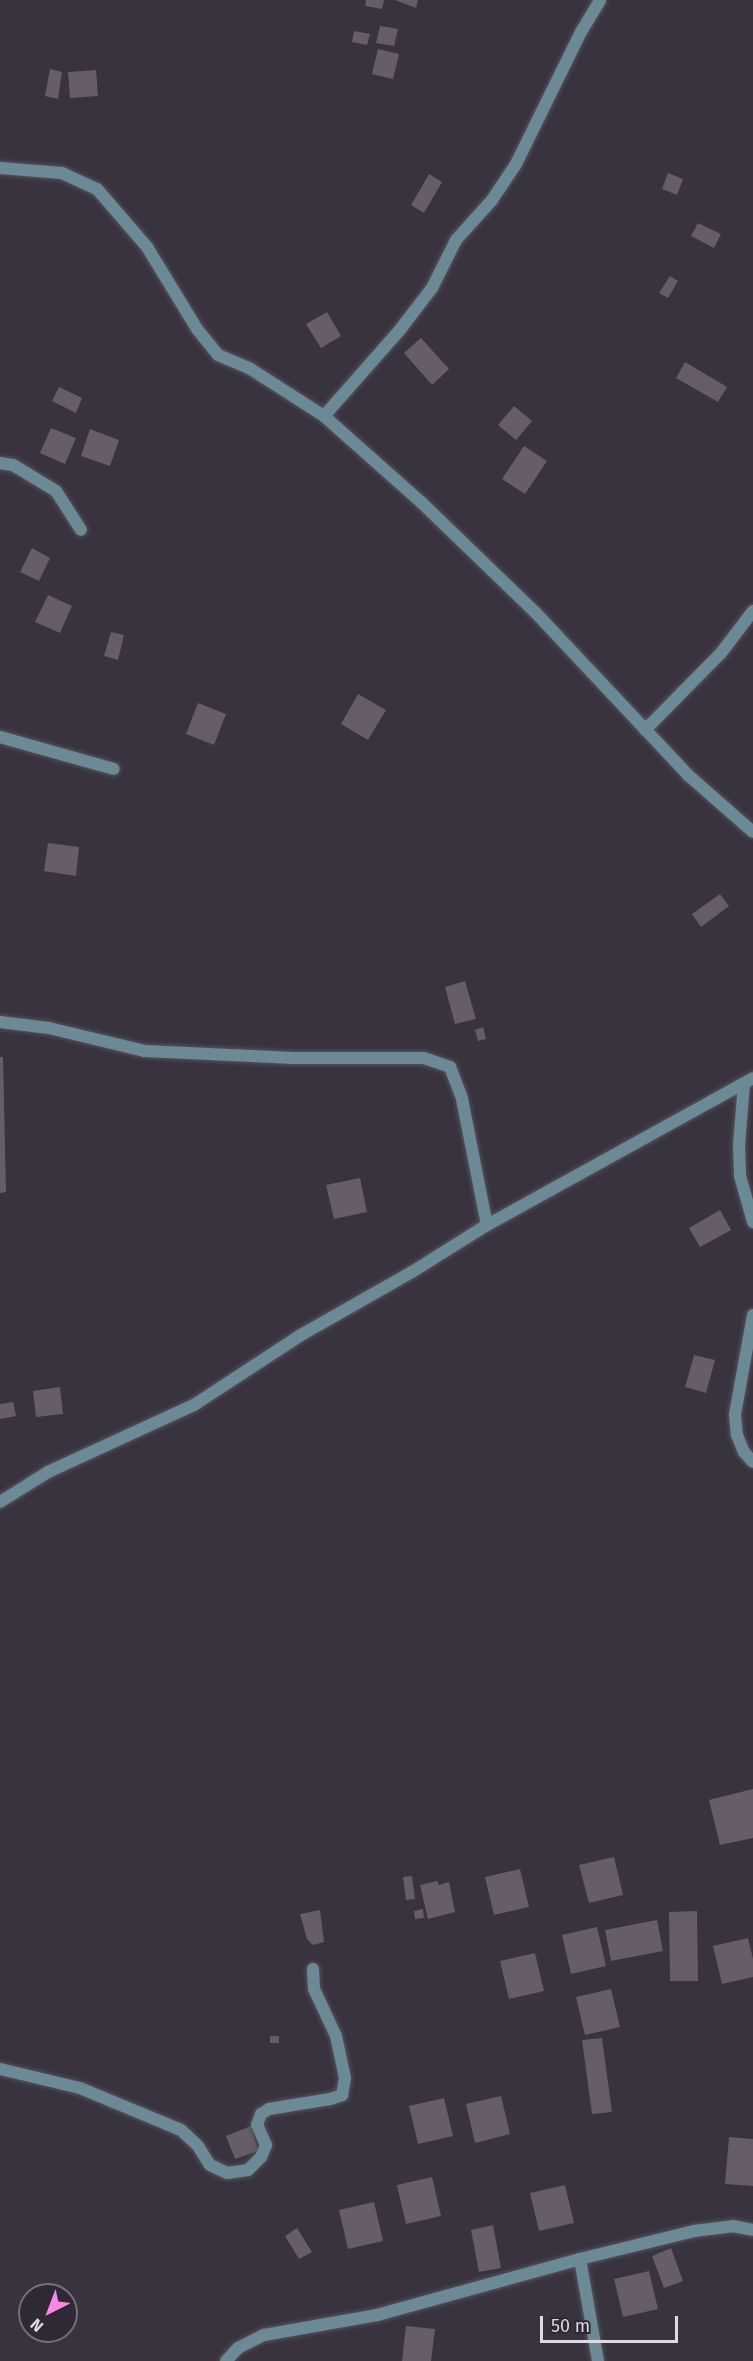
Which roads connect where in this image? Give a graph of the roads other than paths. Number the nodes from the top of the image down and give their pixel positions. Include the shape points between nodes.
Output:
1 (600, 0) edge
2 (0, 168) edge
3 (324, 416) junction
4 (0, 463) edge
5 (81, 530) dead end
6 (753, 610) edge
7 (645, 730) junction
8 (0, 737) edge
9 (114, 769) dead end
10 (753, 832) edge
11 (0, 1022) edge
12 (748, 1081) edge
13 (753, 1222) edge
14 (487, 1225) junction
15 (753, 1316) edge
16 (753, 1462) edge
17 (0, 1502) edge
18 (313, 1969) dead end
19 (0, 2069) edge
20 (753, 2230) edge
21 (580, 2259) junction
22 (226, 2361) edge
23 (598, 2361) edge

1 - 3 street via 516,164 492,200 456,240 432,288
2 - 3 street via 62,173 97,189 147,248 197,329 218,355 249,368
3 - 7 street via 478,555
4 - 5 street via 13,465 56,491
6 - 7 street via 721,653
7 - 10 street via 688,775
8 - 9 street
11 - 14 street via 49,1028 145,1051 294,1058 424,1058 450,1067 462,1099
12 - 13 street via 739,1145 740,1176
12 - 14 street
14 - 17 street via 301,1335 194,1405 48,1472
15 - 16 street via 735,1414 737,1435
18 - 19 street via 314,1989 336,2036 345,2078 342,2095 269,2109 261,2114 257,2125 266,2145 248,2170 227,2173 210,2165 182,2130 80,2088
20 - 21 street via 733,2226 694,2231
21 - 22 street via 377,2315 264,2335 238,2348
21 - 23 street

